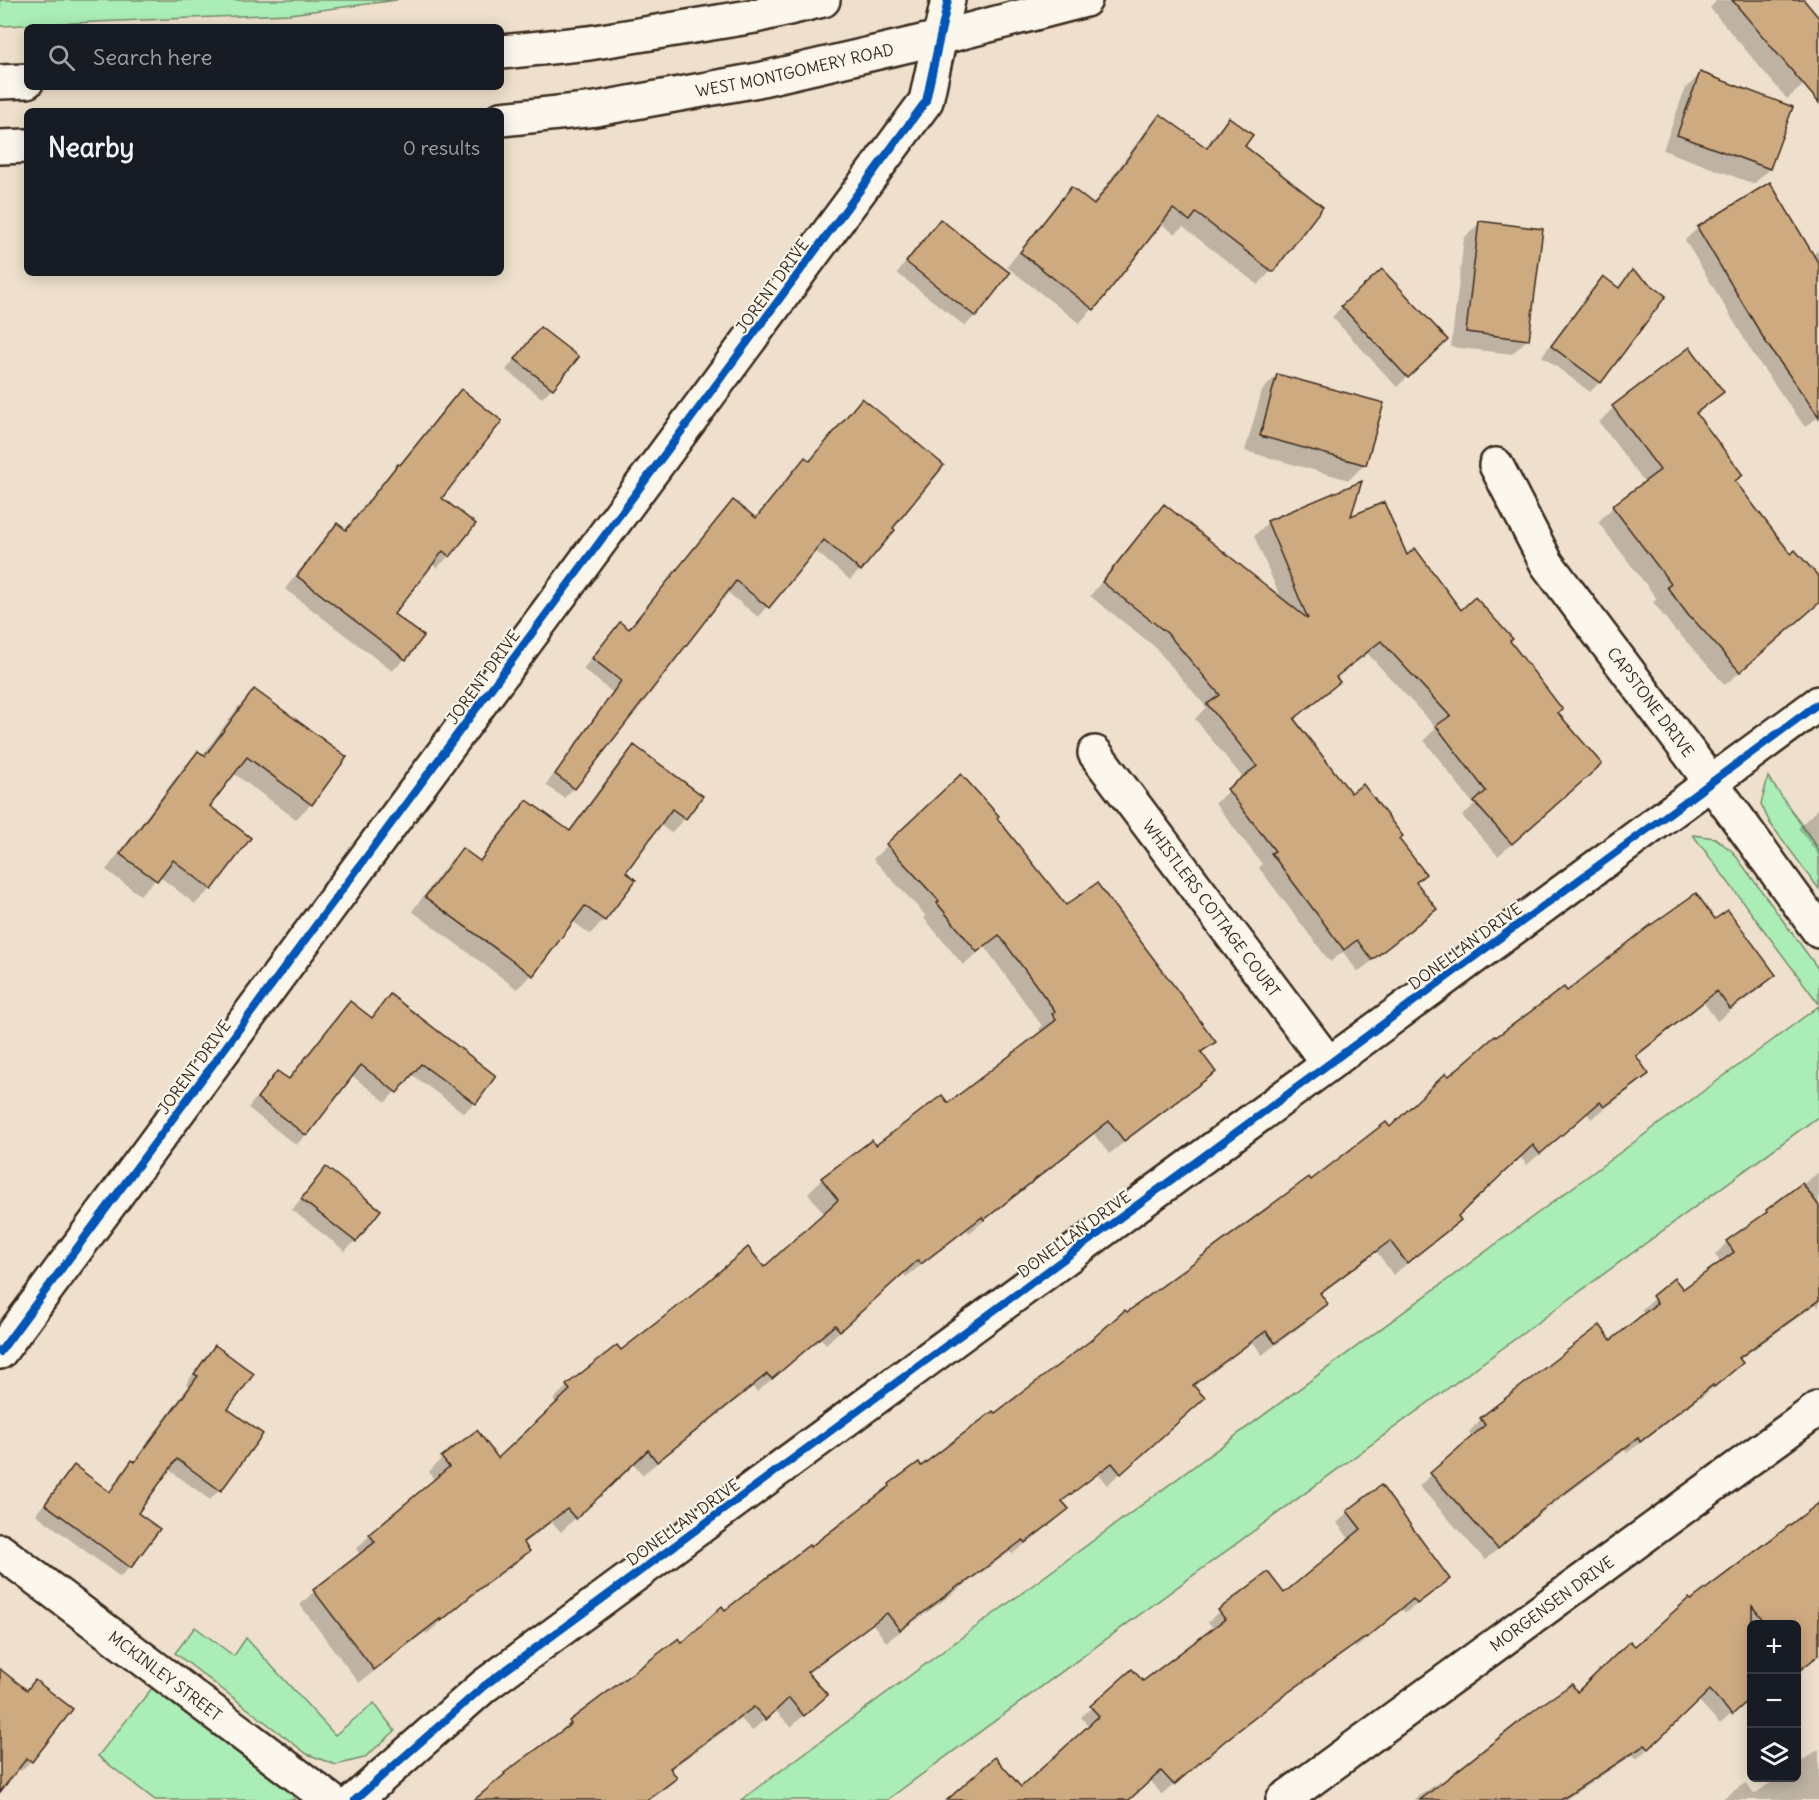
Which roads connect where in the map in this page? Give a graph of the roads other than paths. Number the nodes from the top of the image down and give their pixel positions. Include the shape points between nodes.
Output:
1 (822, 0) edge
2 (948, 0) edge
3 (1085, 0) edge
4 (939, 38) junction
5 (504, 52) edge
6 (24, 81) edge
7 (0, 82) edge
8 (504, 119) edge
9 (24, 146) edge
10 (0, 147) edge
11 (1496, 465) dead end
12 (1819, 703) edge
13 (1095, 753) dead end
14 (1711, 782) junction
15 (1819, 931) edge
16 (1328, 1064) junction
17 (0, 1352) edge
18 (1819, 1408) edge
19 (0, 1551) edge
20 (330, 1800) edge
21 (355, 1800) edge
22 (1283, 1800) edge

1 - 5 street via 755,16 589,43
2 - 4 street, JORENT DRIVE
3 - 4 street, WEST MONTGOMERY ROAD
4 - 8 street, WEST MONTGOMERY ROAD via 758,80 596,110
4 - 17 street, JORENT DRIVE via 926,100
6 - 7 street
9 - 10 street
11 - 14 street, CAPSTONE DRIVE via 1546,564
12 - 14 street, DONELLAN DRIVE
13 - 16 street, WHISTLERS COTTAGE COURT
14 - 15 street, CAPSTONE DRIVE
14 - 16 street, DONELLAN DRIVE
16 - 21 street, DONELLAN DRIVE via 484,1686
18 - 22 street, MORGENSEN DRIVE
19 - 20 street, MCKINLEY STREET

